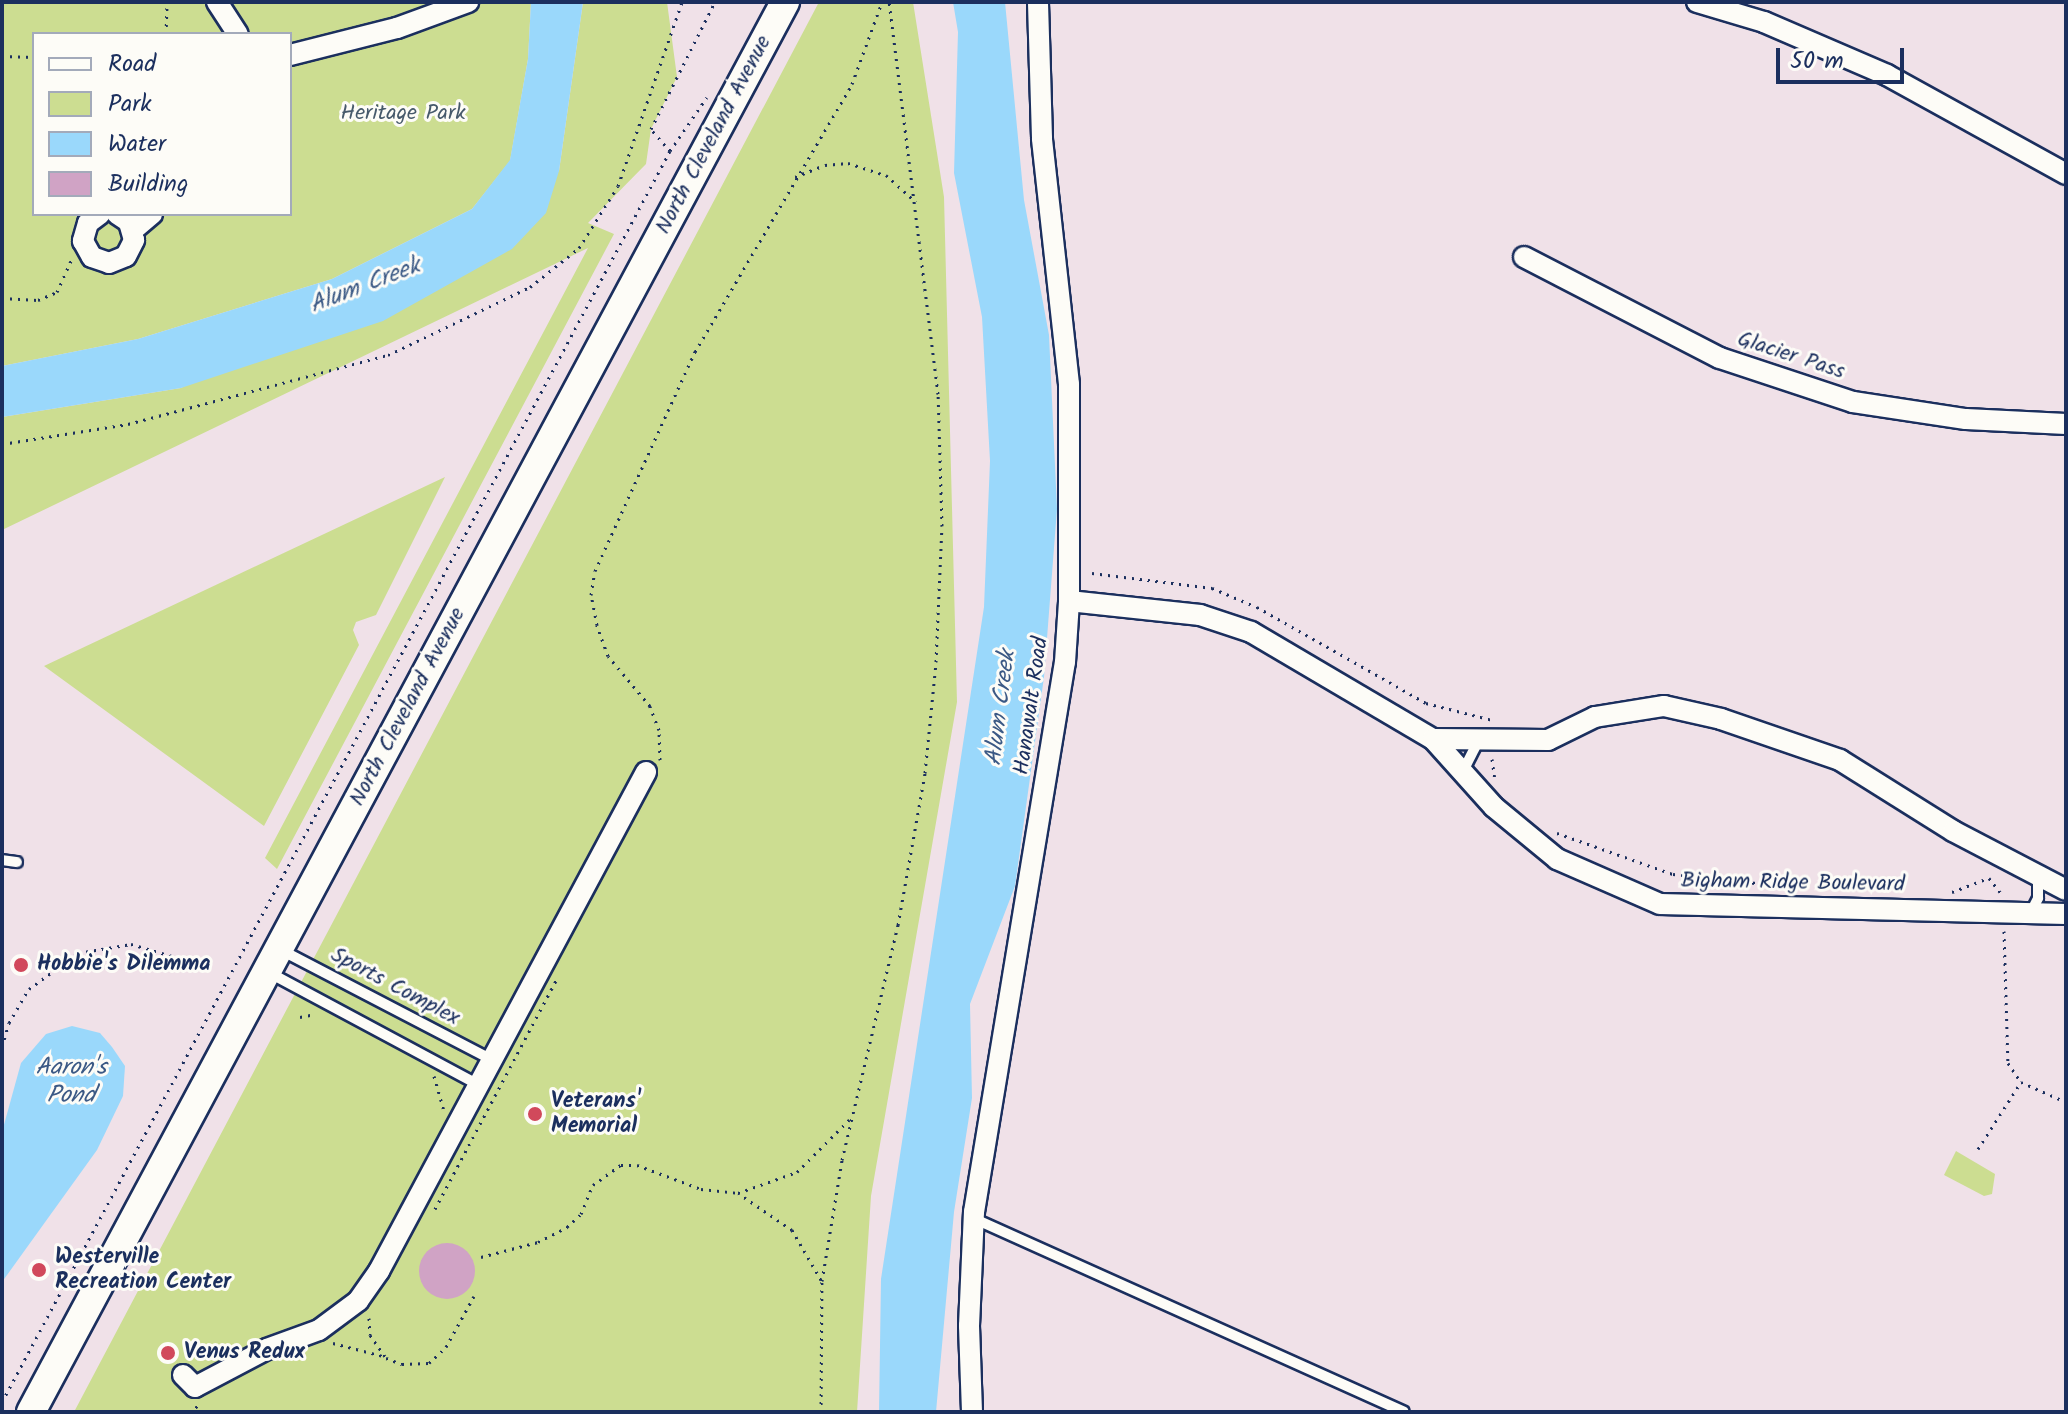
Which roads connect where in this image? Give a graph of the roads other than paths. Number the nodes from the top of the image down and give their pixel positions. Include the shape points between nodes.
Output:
1 (217, 2) edge
2 (468, 2) edge
3 (785, 2) edge
4 (1038, 2) edge
5 (1697, 2) edge
6 (237, 32) edge
7 (292, 54) edge
8 (2066, 174) edge
9 (97, 216) edge
10 (119, 216) edge
11 (150, 216) edge
12 (133, 230) junction
13 (1524, 257) dead end
14 (2066, 424) edge
15 (1069, 601) junction
16 (1433, 739) junction
17 (1478, 741) junction
18 (652, 771) road end
19 (1462, 771) junction
20 (2, 860) edge
21 (17, 862) dead end
22 (2038, 876) junction
23 (2066, 890) edge
24 (2030, 914) junction
25 (2066, 914) edge
26 (273, 960) junction
27 (492, 1060) junction
28 (479, 1085) junction
29 (975, 1219) junction
30 (183, 1375) dead end
31 (31, 1412) edge
32 (972, 1412) edge
33 (1404, 1412) edge

1 - 6 street
2 - 7 street via 397,28
3 - 26 main road, North Cleveland Avenue via 724,92
4 - 15 street, Hanawalt Road via 1042,138 1069,384
5 - 8 street via 1764,22 1887,75
9 - 12 street via 88,223 83,241 100,262 126,256
10 - 12 street
11 - 12 street
13 - 14 street, Glacier Pass via 1720,358 1853,402 1966,419
15 - 16 street, Bigham Ridge Boulevard via 1200,615 1251,632
15 - 29 street, Hanawalt Road via 1063,677
16 - 17 street, Bigham Ridge Boulevard
16 - 19 street, Bigham Ridge Boulevard
17 - 19 lane
17 - 22 street, Bigham Ridge Boulevard via 1548,740 1595,717 1664,706 1721,719 1840,760
18 - 27 street
19 - 24 street, Bigham Ridge Boulevard via 1494,807 1557,859 1660,904
20 - 21 lane
22 - 23 street, Bigham Ridge Boulevard
22 - 24 lane via 2038,898
24 - 25 street, Bigham Ridge Boulevard
26 - 27 lane, Sports Complex
26 - 28 lane
26 - 31 main road, North Cleveland Avenue
27 - 28 street
28 - 30 street via 469,1124 379,1271 347,1313 195,1387
29 - 32 street, Hanawalt Road via 969,1326
29 - 33 lane

